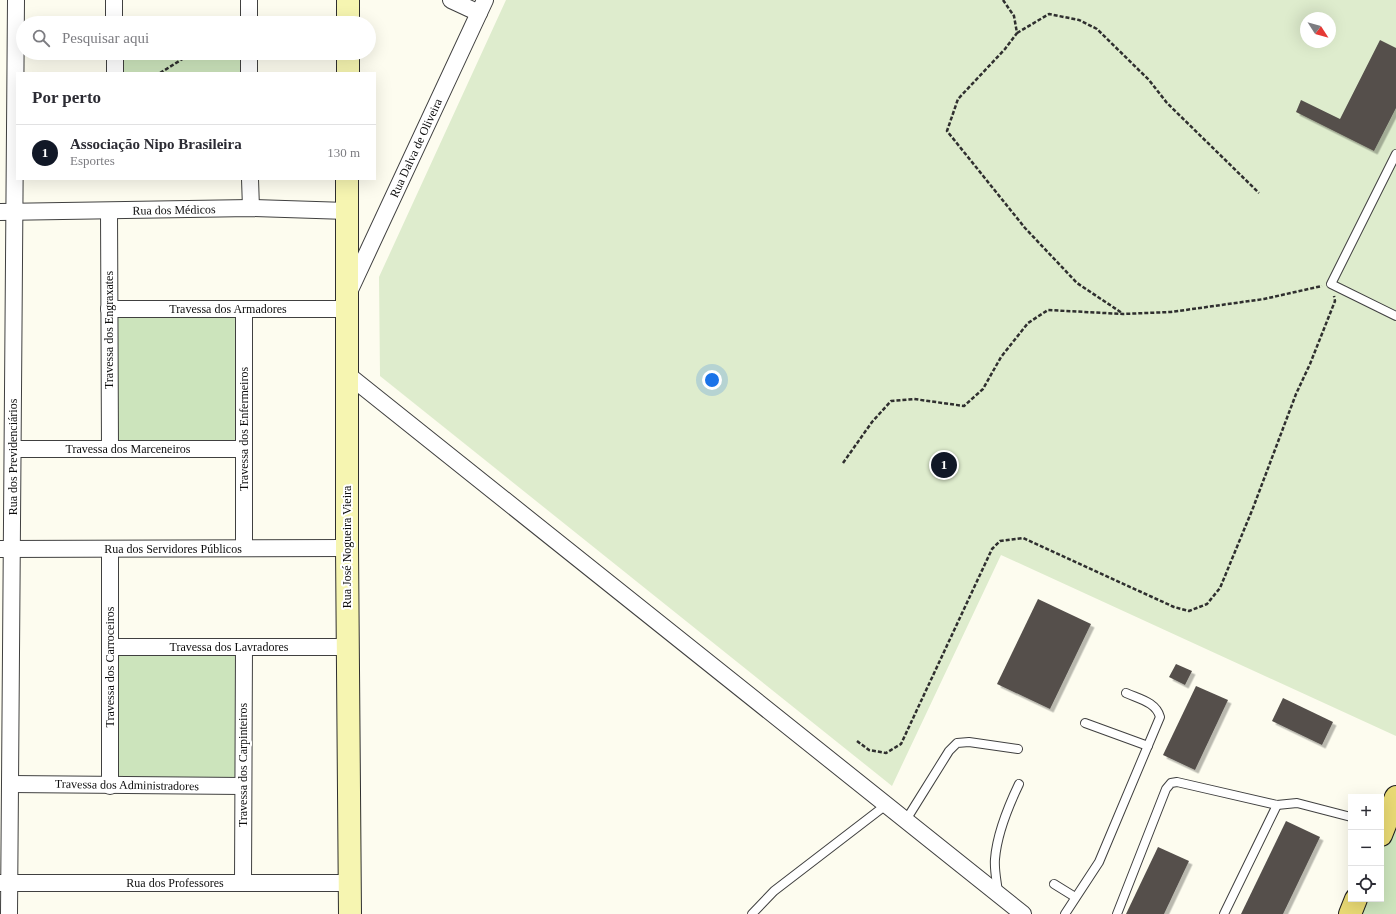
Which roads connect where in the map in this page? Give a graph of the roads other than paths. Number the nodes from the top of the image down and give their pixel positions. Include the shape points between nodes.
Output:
1 (16, 0) edge
2 (114, 0) edge
3 (250, 0) edge
4 (348, 0) edge
5 (451, 0) edge
6 (482, 6) edge
7 (114, 16) edge
8 (249, 16) edge
9 (348, 16) edge
10 (115, 60) edge
11 (249, 60) edge
12 (348, 60) edge
13 (115, 72) edge
14 (249, 72) edge
15 (348, 72) edge
16 (16, 106) edge
17 (1396, 154) edge
18 (250, 180) edge
19 (348, 180) edge
20 (251, 208) junction
21 (109, 211) junction
22 (7, 212) edge
23 (347, 212) junction
24 (347, 302) junction
25 (7, 309) edge
26 (109, 309) junction
27 (244, 309) junction
28 (1396, 316) edge
29 (347, 374) junction
30 (13, 449) junction
31 (110, 449) junction
32 (244, 449) junction
33 (244, 548) junction
34 (347, 548) junction
35 (6, 549) edge
36 (110, 549) junction
37 (6, 646) edge
38 (110, 647) junction
39 (244, 647) junction
40 (348, 647) junction
41 (1126, 692) dead end
42 (1085, 723) dead end
43 (1148, 746) junction
44 (1018, 749) dead end
45 (10, 784) junction
46 (1019, 784) dead end
47 (110, 786) junction
48 (243, 786) junction
49 (1396, 797) edge
50 (886, 805) junction
51 (1277, 805) junction
52 (1348, 816) edge
53 (906, 820) junction
54 (1384, 825) edge
55 (5, 883) edge
56 (243, 883) junction
57 (349, 883) junction
58 (1054, 884) dead end
59 (998, 894) junction
60 (1075, 897) junction
61 (1355, 902) edge
62 (9, 914) edge
63 (350, 914) edge
64 (752, 914) edge
65 (1023, 914) edge
66 (1065, 914) edge
67 (1117, 914) edge
68 (1224, 914) edge
69 (1350, 914) edge

1 - 16 street, Rua dos Previdenciários
2 - 7 street
3 - 8 street
4 - 9 street
5 - 6 street
6 - 24 street, Rua Dalva de Oliveira
10 - 13 street
11 - 14 street
12 - 15 street
16 - 22 street, Rua dos Previdenciários
17 - 28 lane via 1331,284
18 - 20 street
19 - 23 street, Rua José Nogueira Vieira
20 - 21 street, Rua dos Médicos
20 - 23 street, Rua dos Médicos
21 - 22 street, Rua dos Médicos
21 - 26 street, Travessa dos Engraxates
22 - 25 street, Rua dos Previdenciários
23 - 24 street, Rua José Nogueira Vieira
24 - 27 street, Travessa dos Armadores
24 - 29 street, Rua José Nogueira Vieira
25 - 30 street, Rua dos Previdenciários
26 - 27 street, Travessa dos Armadores
26 - 31 street, Travessa dos Engraxates
27 - 32 street, Travessa dos Enfermeiros
29 - 34 street, Rua José Nogueira Vieira
29 - 50 street
30 - 31 street, Travessa dos Marceneiros
30 - 35 street, Rua dos Previdenciários
31 - 32 street, Travessa dos Marceneiros
32 - 33 street, Travessa dos Enfermeiros
33 - 34 street, Rua dos Servidores Públicos
33 - 36 street, Rua dos Servidores Públicos
34 - 40 street, Rua José Nogueira Vieira
35 - 36 street, Rua dos Servidores Públicos
35 - 37 street, Rua dos Previdenciários
36 - 38 street, Travessa dos Carroceiros
37 - 45 street, Rua dos Previdenciários
38 - 39 street, Travessa dos Lavradores
38 - 47 street, Travessa dos Carroceiros
39 - 40 street, Travessa dos Lavradores
39 - 48 street, Travessa dos Carpinteiros
40 - 57 street, Rua José Nogueira Vieira
41 - 43 lane via 1154,705 1158,710 1160,717
42 - 43 lane
43 - 60 lane via 1099,862
44 - 53 lane via 968,742 957,743 949,751
45 - 47 street, Travessa dos Administradores
45 - 55 street, Rua dos Previdenciários
46 - 59 lane via 1008,806 997,845 995,870
47 - 48 street, Travessa dos Administradores
48 - 56 street, Travessa dos Carpinteiros
49 - 54 main road
50 - 53 street
50 - 64 lane via 774,891
51 - 52 lane via 1297,803
51 - 67 lane via 1177,782 1172,784 1166,789
51 - 68 lane
53 - 59 street
55 - 56 street, Rua dos Professores
55 - 62 street, Rua dos Previdenciários
56 - 57 street, Rua dos Professores
57 - 63 street, Rua José Nogueira Vieira
58 - 60 lane
59 - 65 street
60 - 66 lane
61 - 69 main road

